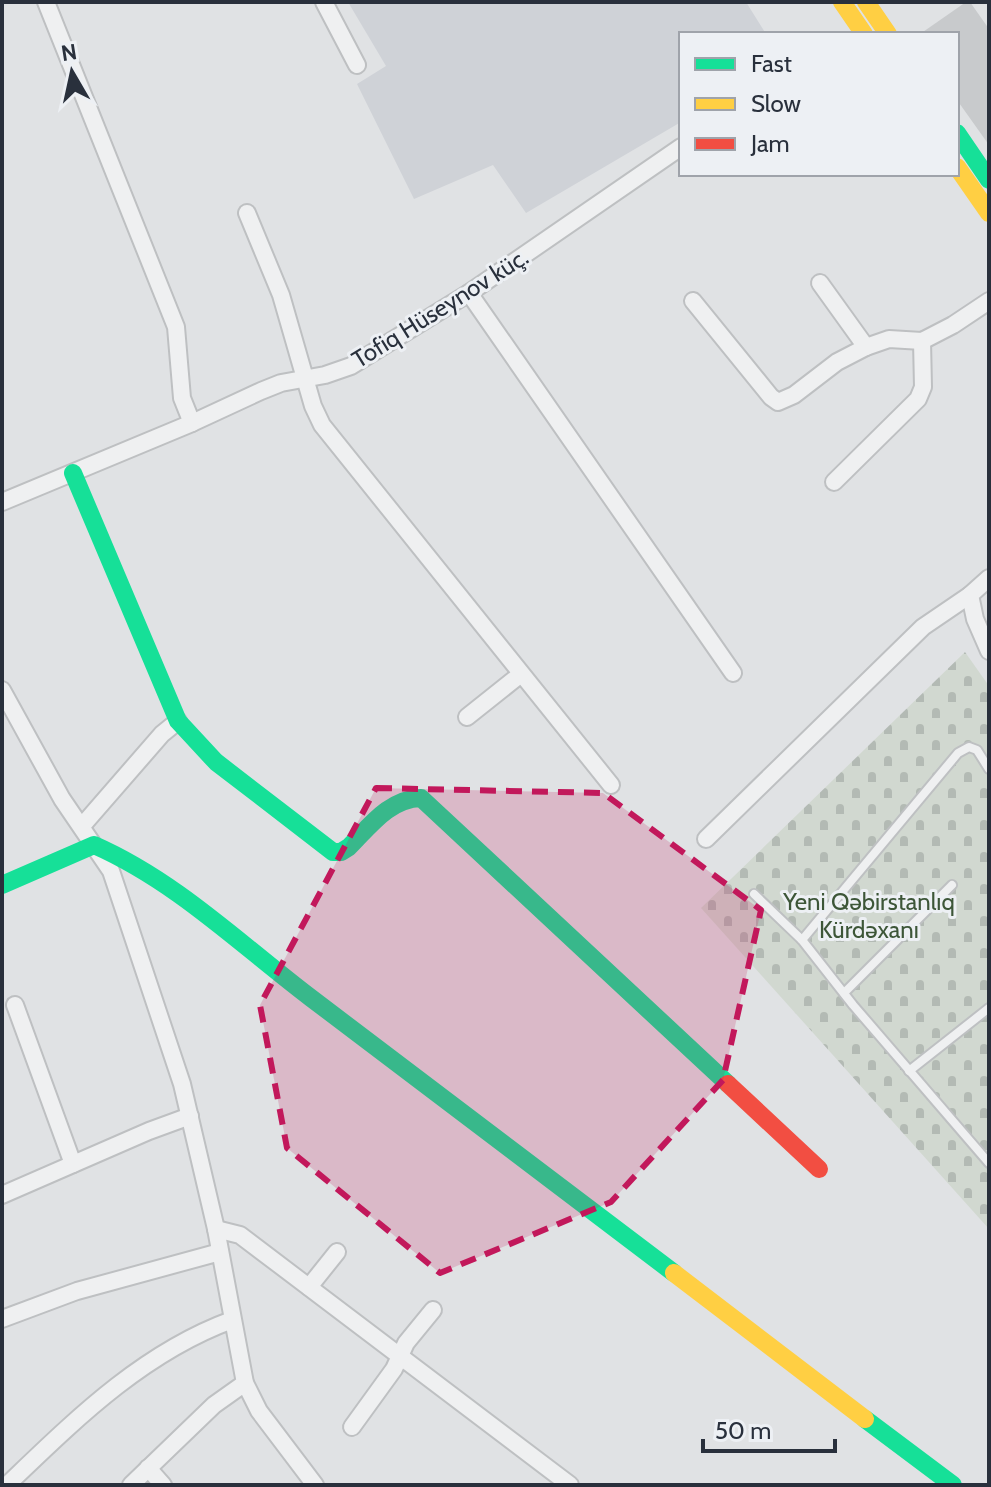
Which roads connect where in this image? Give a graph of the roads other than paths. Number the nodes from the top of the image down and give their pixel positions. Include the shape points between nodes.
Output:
1 (46, 2) edge
2 (324, 2) edge
3 (866, 2) edge
4 (844, 3) edge
5 (859, 32) edge
6 (887, 32) edge
7 (357, 65) dead end
8 (959, 136) edge
9 (679, 148) edge
10 (959, 170) edge
11 (989, 180) edge
12 (247, 213) dead end
13 (989, 213) edge
14 (820, 283) dead end
15 (469, 293) junction
16 (693, 301) dead end
17 (989, 301) edge
18 (922, 341) junction
19 (866, 347) junction
20 (306, 378) junction
21 (192, 423) junction
22 (73, 473) junction
23 (834, 482) dead end
24 (2, 502) edge
25 (989, 578) edge
26 (970, 595) junction
27 (989, 651) edge
28 (733, 673) dead end
29 (521, 674) junction
30 (2, 690) edge
31 (467, 717) dead end
32 (178, 721) junction
33 (989, 769) edge
34 (611, 785) dead end
35 (82, 826) junction
36 (706, 839) dead end
37 (94, 845) junction
38 (2, 885) edge
39 (952, 885) dead end
40 (754, 894) dead end
41 (802, 940) junction
42 (844, 993) junction
43 (15, 1005) dead end
44 (989, 1008) edge
45 (909, 1071) junction
46 (190, 1116) junction
47 (989, 1163) edge
48 (73, 1164) junction
49 (819, 1169) dead end
50 (2, 1195) edge
51 (216, 1229) junction
52 (220, 1252) junction
53 (337, 1252) dead end
54 (309, 1287) junction
55 (433, 1310) dead end
56 (2, 1319) edge
57 (232, 1320) junction
58 (400, 1355) junction
59 (245, 1383) junction
60 (352, 1427) dead end
61 (148, 1468) junction
62 (7, 1485) edge
63 (131, 1485) edge
64 (163, 1485) edge
65 (315, 1485) edge
66 (570, 1485) edge
67 (953, 1485) edge

1 - 21 street via 176,327 182,398
2 - 7 street
3 - 6 street
4 - 5 street
8 - 11 street
9 - 15 street, Tofiq Hüseynov küç.
10 - 13 street
12 - 20 street via 281,295
14 - 19 street
15 - 20 street, Tofiq Hüseynov küç. via 351,366
15 - 28 street
16 - 19 street via 778,402
17 - 18 street
18 - 19 street via 889,339
18 - 23 street via 923,387 918,399
20 - 21 street, Tofiq Hüseynov küç. via 261,391
20 - 29 street via 322,425
21 - 22 street, Tofiq Hüseynov küç.
22 - 24 street, Tofiq Hüseynov küç.
22 - 32 street
25 - 26 street
26 - 27 street
26 - 36 street via 923,627
29 - 31 street
29 - 34 street
30 - 35 street
32 - 35 street
32 - 49 street via 216,762 333,852 349,847 397,801 421,798
33 - 41 lane via 977,750 969,747 958,753
35 - 37 street
37 - 38 street
37 - 46 street via 124,906
37 - 67 street via 166,884
39 - 42 lane
40 - 41 lane
41 - 42 lane
42 - 45 lane
43 - 48 street
44 - 45 lane
45 - 47 lane
46 - 48 street
46 - 51 street
48 - 50 street
51 - 52 street
51 - 54 street via 240,1235
52 - 56 street via 77,1291
52 - 57 street
53 - 54 street
54 - 58 street
55 - 58 street
57 - 59 street
57 - 62 street via 186,1340 110,1389
58 - 60 street
58 - 66 street
59 - 61 street
59 - 65 street via 259,1411
61 - 63 street
61 - 64 street

